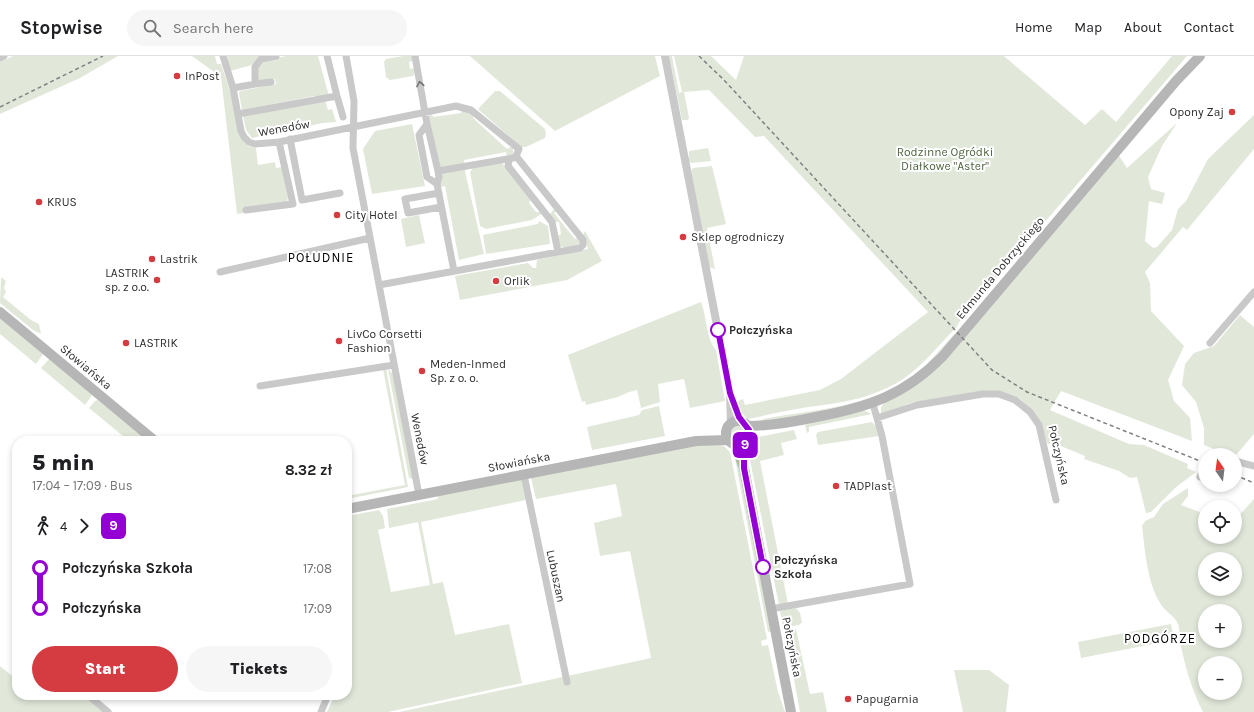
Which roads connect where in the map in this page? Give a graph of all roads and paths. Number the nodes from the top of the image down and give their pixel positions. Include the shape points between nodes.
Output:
1 (4, 56) edge
2 (223, 56) edge
3 (276, 56) edge
4 (327, 56) edge
5 (346, 56) edge
6 (415, 56) edge
7 (665, 56) edge
8 (1200, 56) edge
9 (0, 58) edge
10 (271, 82) dead end
11 (255, 84) junction
12 (233, 88) junction
13 (337, 96) junction
14 (425, 112) junction
15 (238, 114) junction
16 (343, 117) dead end
17 (427, 124) junction
18 (354, 125) junction
19 (290, 139) junction
20 (279, 142) junction
21 (516, 156) junction
22 (509, 160) junction
23 (438, 171) junction
24 (437, 184) junction
25 (340, 193) dead end
26 (439, 193) junction
27 (556, 205) junction
28 (442, 207) junction
29 (246, 210) dead end
30 (546, 213) junction
31 (370, 238) junction
32 (558, 252) junction
33 (454, 271) junction
34 (220, 272) dead end
35 (379, 285) junction
36 (1254, 292) edge
37 (0, 312) edge
38 (1210, 343) dead end
39 (394, 365) junction
40 (260, 386) dead end
41 (874, 404) junction
42 (877, 418) junction
43 (738, 433) junction
44 (149, 436) edge
45 (1242, 463) edge
46 (1254, 466) edge
47 (524, 475) junction
48 (419, 495) junction
49 (1056, 500) dead end
50 (352, 508) edge
51 (771, 609) junction
52 (567, 682) dead end
53 (94, 700) edge
54 (326, 700) edge
55 (108, 712) edge
56 (321, 712) edge
57 (791, 712) edge

1 - 9 street
2 - 12 street, Wenedów
3 - 11 street via 261,59 255,67
4 - 13 street
5 - 18 street, Wenedów via 354,101
14 -> 6 street
7 - 43 street, Połczyńska
8 - 41 main road, Edmunda Dobrzyckiego via 940,359 912,383
10 - 11 street
11 - 12 street
12 - 15 street, Wenedów
13 - 15 street, Wenedów
13 - 16 street
14 - 17 street
14 - 18 street, Wenedów
14 - 21 street, Wenedów via 456,106 471,110 518,149
15 - 20 street, Wenedów via 241,131 249,142 261,145
17 - 23 street
17 - 24 street via 419,135 427,177
18 - 19 street, Wenedów
18 - 31 street, Wenedów via 353,148
19 - 20 street, Wenedów
19 - 25 street via 302,200
20 - 29 street via 293,204
21 - 22 street
21 - 27 street, Wenedów
22 - 23 street
22 - 30 street via 508,166
23 - 24 street
24 - 26 street
26 - 28 street
26 - 28 street via 406,199 408,213
27 - 30 street
27 - 32 street, Wenedów via 583,240 580,248
28 - 33 street
30 - 32 street via 552,222
31 - 34 street
31 - 35 street, Wenedów
32 - 33 street, Wenedów
33 - 35 street, Wenedów
35 - 39 street, Wenedów
36 - 38 street
37 - 44 main road, Słowiańska
39 - 40 street
39 - 48 street, Wenedów
41 - 42 street
41 - 43 main road, Edmunda Dobrzyckiego
42 - 49 street, Połczyńska via 917,405 983,394 999,394 1015,400 1030,412 1039,425
42 - 51 street via 910,584
43 - 47 main road, Słowiańska
43 - 51 main road, Połczyńska
45 - 46 street
47 - 48 main road, Słowiańska
47 - 52 street, Lubuszan
48 - 50 main road, Słowiańska
51 - 57 main road, Połczyńska
53 - 55 street
54 - 56 street

